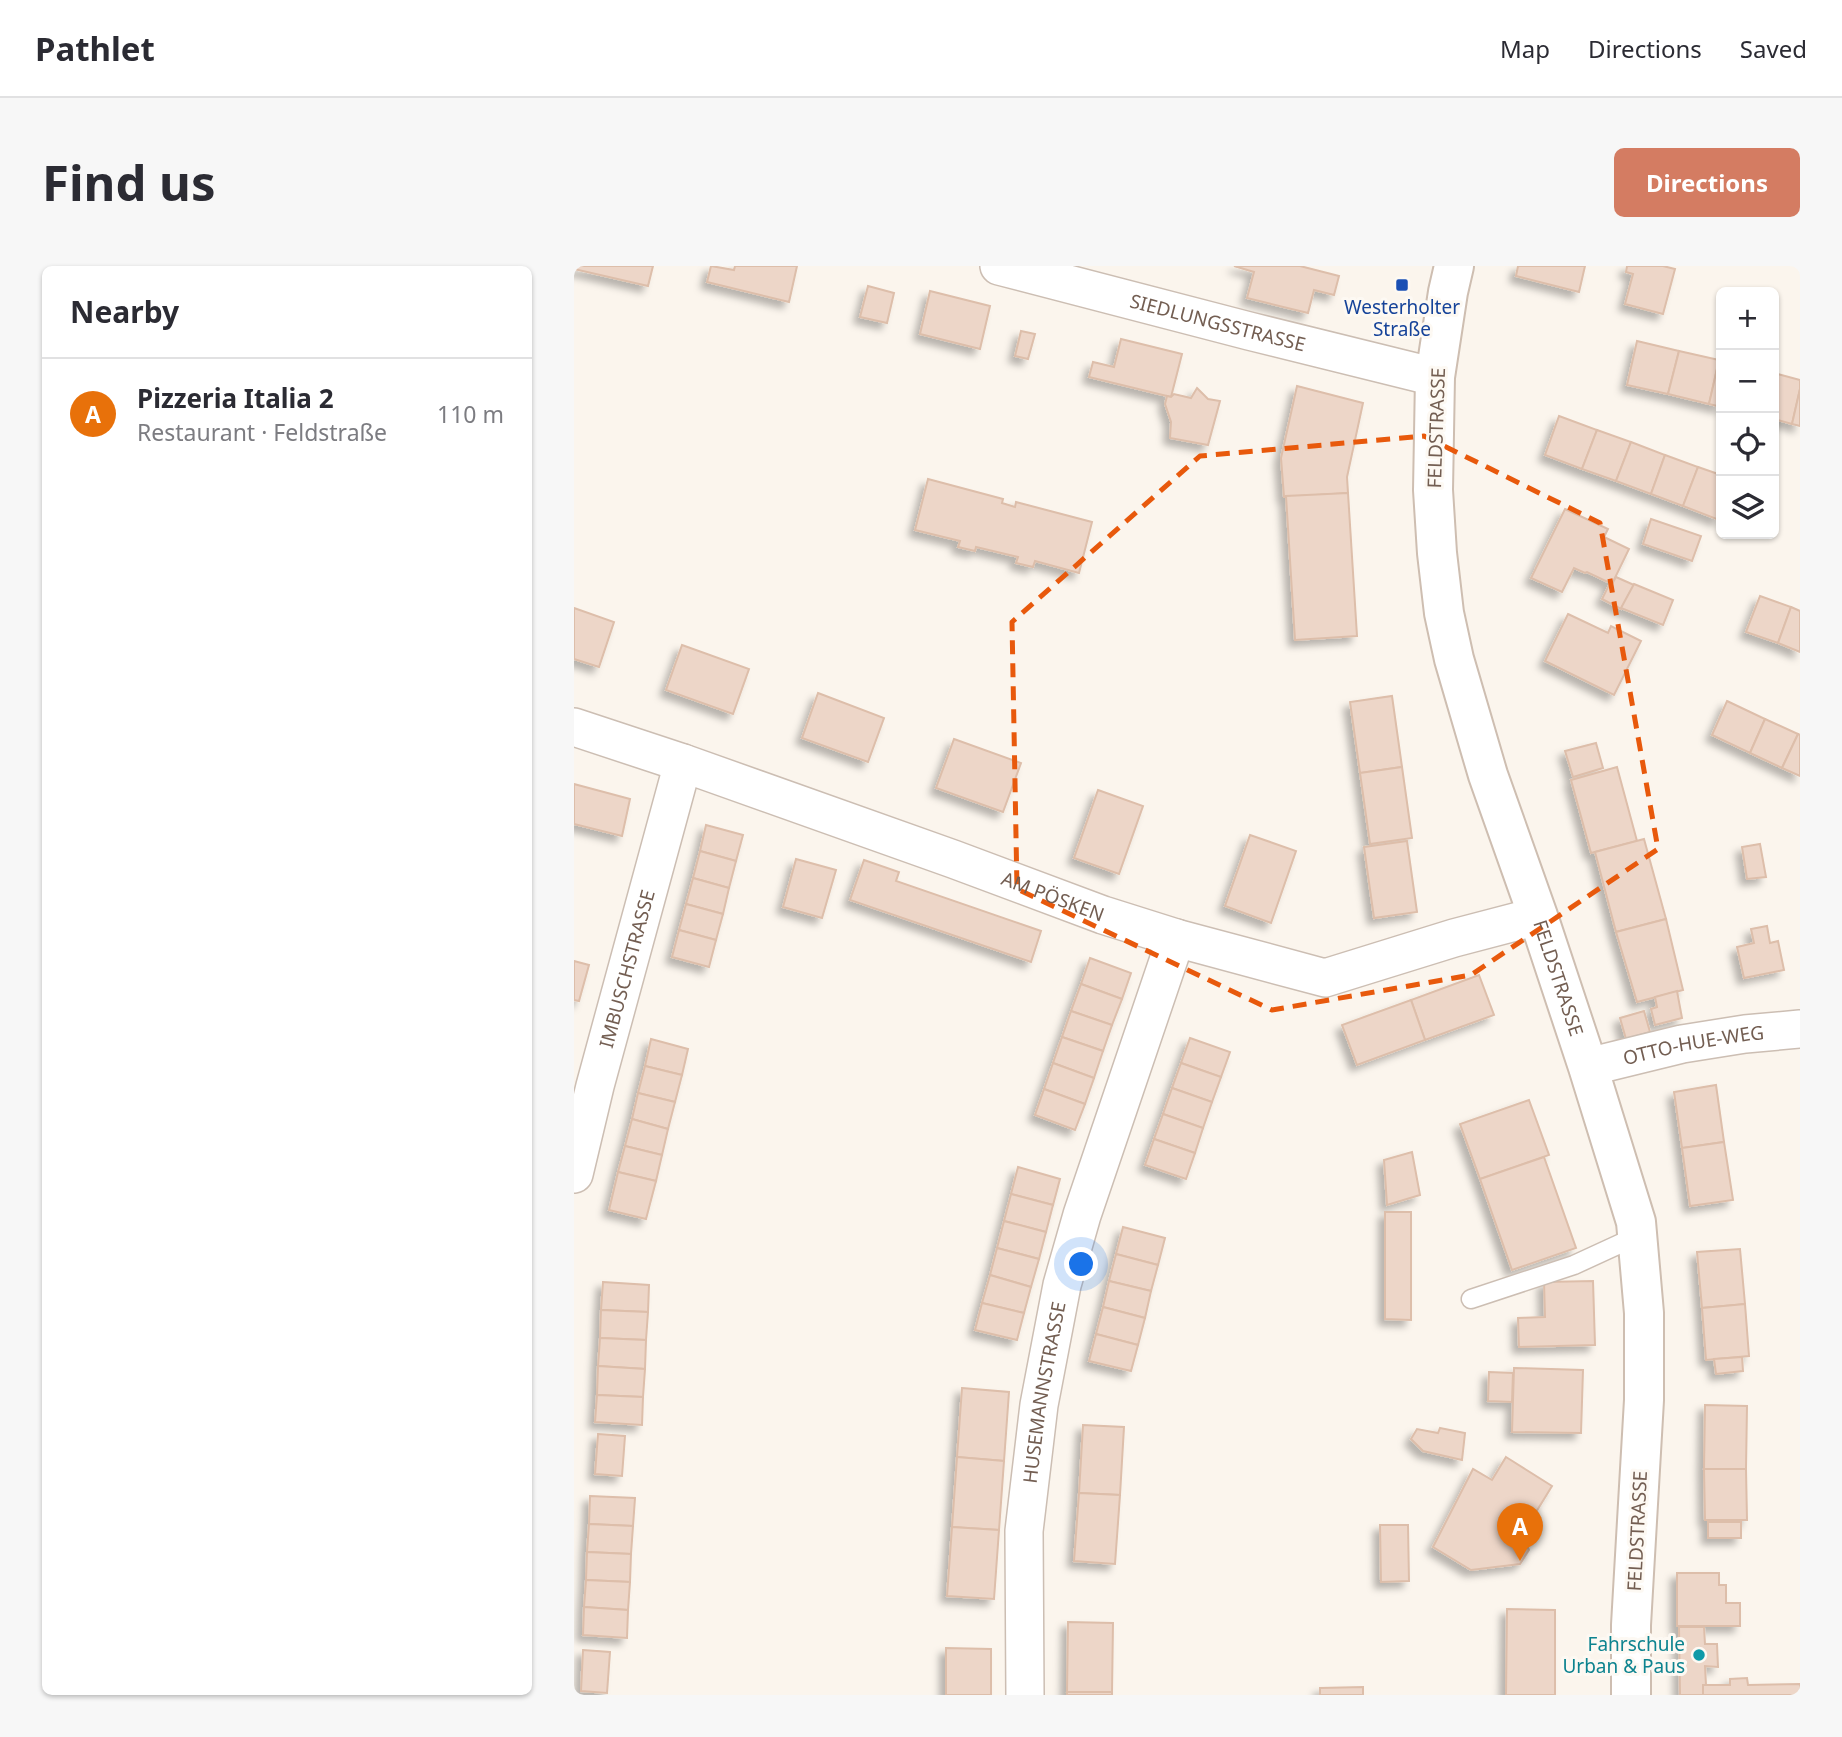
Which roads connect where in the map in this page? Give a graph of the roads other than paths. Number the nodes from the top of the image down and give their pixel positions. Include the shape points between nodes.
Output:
1 (999, 266) edge
2 (1454, 266) edge
3 (1436, 377) junction
4 (574, 727) edge
5 (683, 763) junction
6 (1538, 916) junction
7 (1176, 938) junction
8 (1800, 1029) edge
9 (1588, 1067) junction
10 (574, 1174) edge
11 (1637, 1236) junction
12 (1471, 1299) dead end
13 (1025, 1695) edge
14 (1631, 1695) edge

1 - 3 street, SIEDLUNGSSTRASSE
2 - 3 main road, FELDSTRASSE
3 - 6 main road, FELDSTRASSE via 1433,490 1444,613 1488,775
4 - 5 street, AM PÖSKEN
5 - 7 street, AM PÖSKEN
5 - 10 street, IMBUSCHSTRASSE
6 - 7 street, AM PÖSKEN via 1325,978
6 - 9 main road, FELDSTRASSE
7 - 13 street, HUSEMANNSTRASSE via 1062,1285 1039,1405 1024,1531
8 - 9 street, OTTO-HUE-WEG via 1682,1044
9 - 11 main road, FELDSTRASSE
11 - 12 lane via 1574,1265
11 - 14 main road, FELDSTRASSE via 1644,1313 1644,1400

